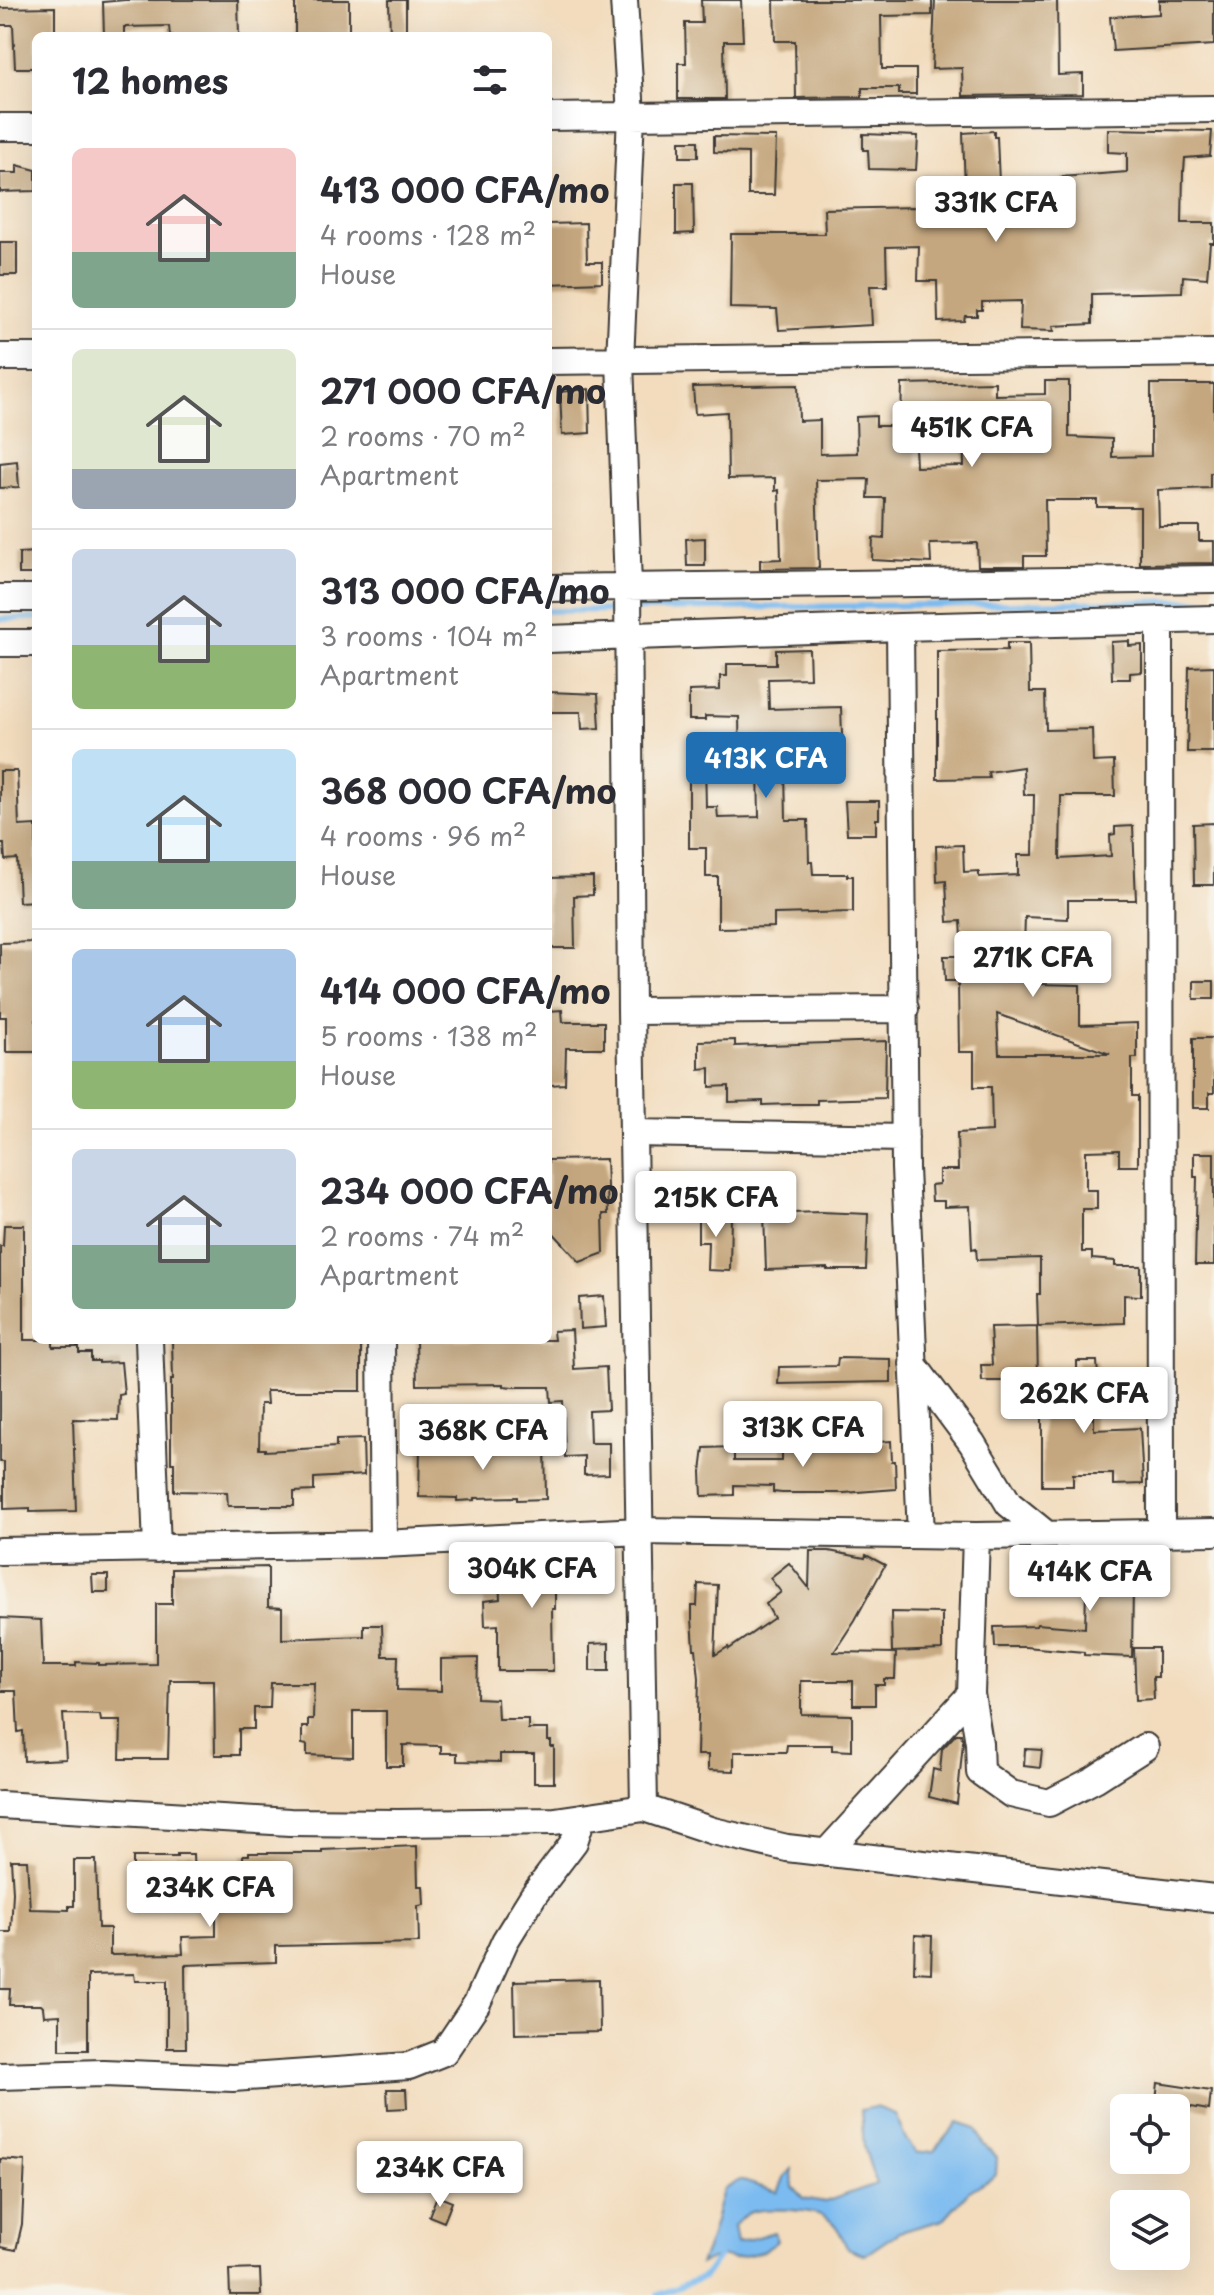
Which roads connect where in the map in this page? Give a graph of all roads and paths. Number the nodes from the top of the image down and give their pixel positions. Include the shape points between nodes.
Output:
1 (624, 0) edge
2 (1214, 109) edge
3 (631, 115) junction
4 (552, 117) edge
5 (0, 127) edge
6 (32, 127) edge
7 (1214, 353) edge
8 (0, 357) edge
9 (32, 357) edge
10 (552, 361) edge
11 (620, 361) junction
12 (1214, 579) edge
13 (552, 589) edge
14 (0, 598) edge
15 (32, 598) edge
16 (628, 611) junction
17 (1214, 619) edge
18 (1160, 620) junction
19 (900, 627) junction
20 (552, 638) edge
21 (0, 643) edge
22 (32, 643) edge
23 (905, 1009) junction
24 (631, 1011) junction
25 (633, 1133) junction
26 (905, 1138) junction
27 (149, 1344) edge
28 (381, 1344) edge
29 (913, 1364) junction
30 (640, 1531) junction
31 (1214, 1532) edge
32 (1161, 1533) junction
33 (1046, 1534) junction
34 (921, 1535) junction
35 (976, 1536) junction
36 (383, 1544) junction
37 (157, 1549) junction
38 (0, 1551) edge
39 (971, 1694) junction
40 (1145, 1747) dead end
41 (0, 1805) edge
42 (644, 1808) junction
43 (582, 1817) junction
44 (826, 1853) junction
45 (1214, 1898) edge
46 (0, 2076) edge

1 - 3 street
2 - 3 street
3 - 4 street
3 - 11 street
5 - 6 street
7 - 11 street
8 - 9 street
10 - 11 street
11 - 16 street
12 - 16 street
13 - 16 street
14 - 15 street
16 - 19 street
16 - 20 street
16 - 24 street
17 - 18 street
18 - 19 street
18 - 32 street
19 - 23 street
21 - 22 street
23 - 24 street
23 - 26 street
24 - 25 street
25 - 26 street
25 - 30 street
26 - 29 street
27 - 37 street
28 - 36 street
29 - 33 street via 1009,1504
29 - 34 street
30 - 34 street
30 - 36 street
30 - 42 street
31 - 32 street
32 - 33 street
33 - 35 street
34 - 35 street
35 - 39 street
36 - 37 street
37 - 38 street
39 - 40 street via 980,1772 1011,1794 1049,1803
39 - 44 street
41 - 43 street via 290,1822
42 - 43 street
42 - 44 street via 713,1831
43 - 46 street via 574,1842 505,1941 477,2003 444,2052 409,2066 233,2078
44 - 45 street

